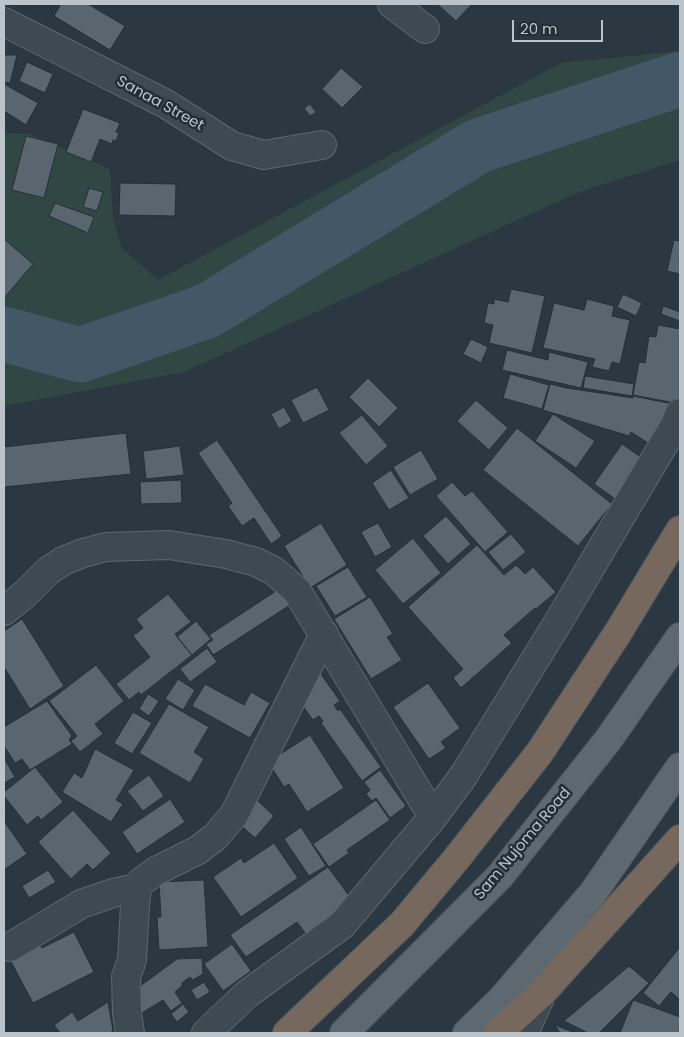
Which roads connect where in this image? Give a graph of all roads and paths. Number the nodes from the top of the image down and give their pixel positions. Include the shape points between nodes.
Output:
1 (392, 4) edge
2 (4, 22) edge
3 (425, 29) dead end
4 (322, 145) dead end
5 (680, 413) edge
6 (680, 530) edge
7 (4, 611) edge
8 (324, 634) junction
9 (680, 637) edge
10 (676, 775) edge
11 (433, 817) junction
12 (680, 839) edge
13 (137, 888) junction
14 (10, 947) dead end
15 (542, 993) junction
16 (130, 1033) edge
17 (206, 1033) edge
18 (287, 1033) edge
19 (344, 1033) edge
20 (467, 1033) edge
21 (498, 1033) edge
22 (524, 1033) edge

1 - 3 street
2 - 4 street, Sanaa Street via 166,104 232,146 264,155
5 - 11 street via 557,624 464,775
6 - 18 highway via 540,752 402,924
7 - 8 street via 48,571 83,553 106,547 169,545 226,554 274,571 297,591
8 - 11 street
8 - 13 street via 234,816 209,842 156,871
9 - 19 main road, Sam Nujoma Road via 608,740 500,876
10 - 20 main road via 593,892 501,1000
11 - 17 street via 342,925 247,994
12 - 15 highway
13 - 14 street via 81,904
13 - 16 street via 132,960 126,977
15 - 21 highway
15 - 22 street

